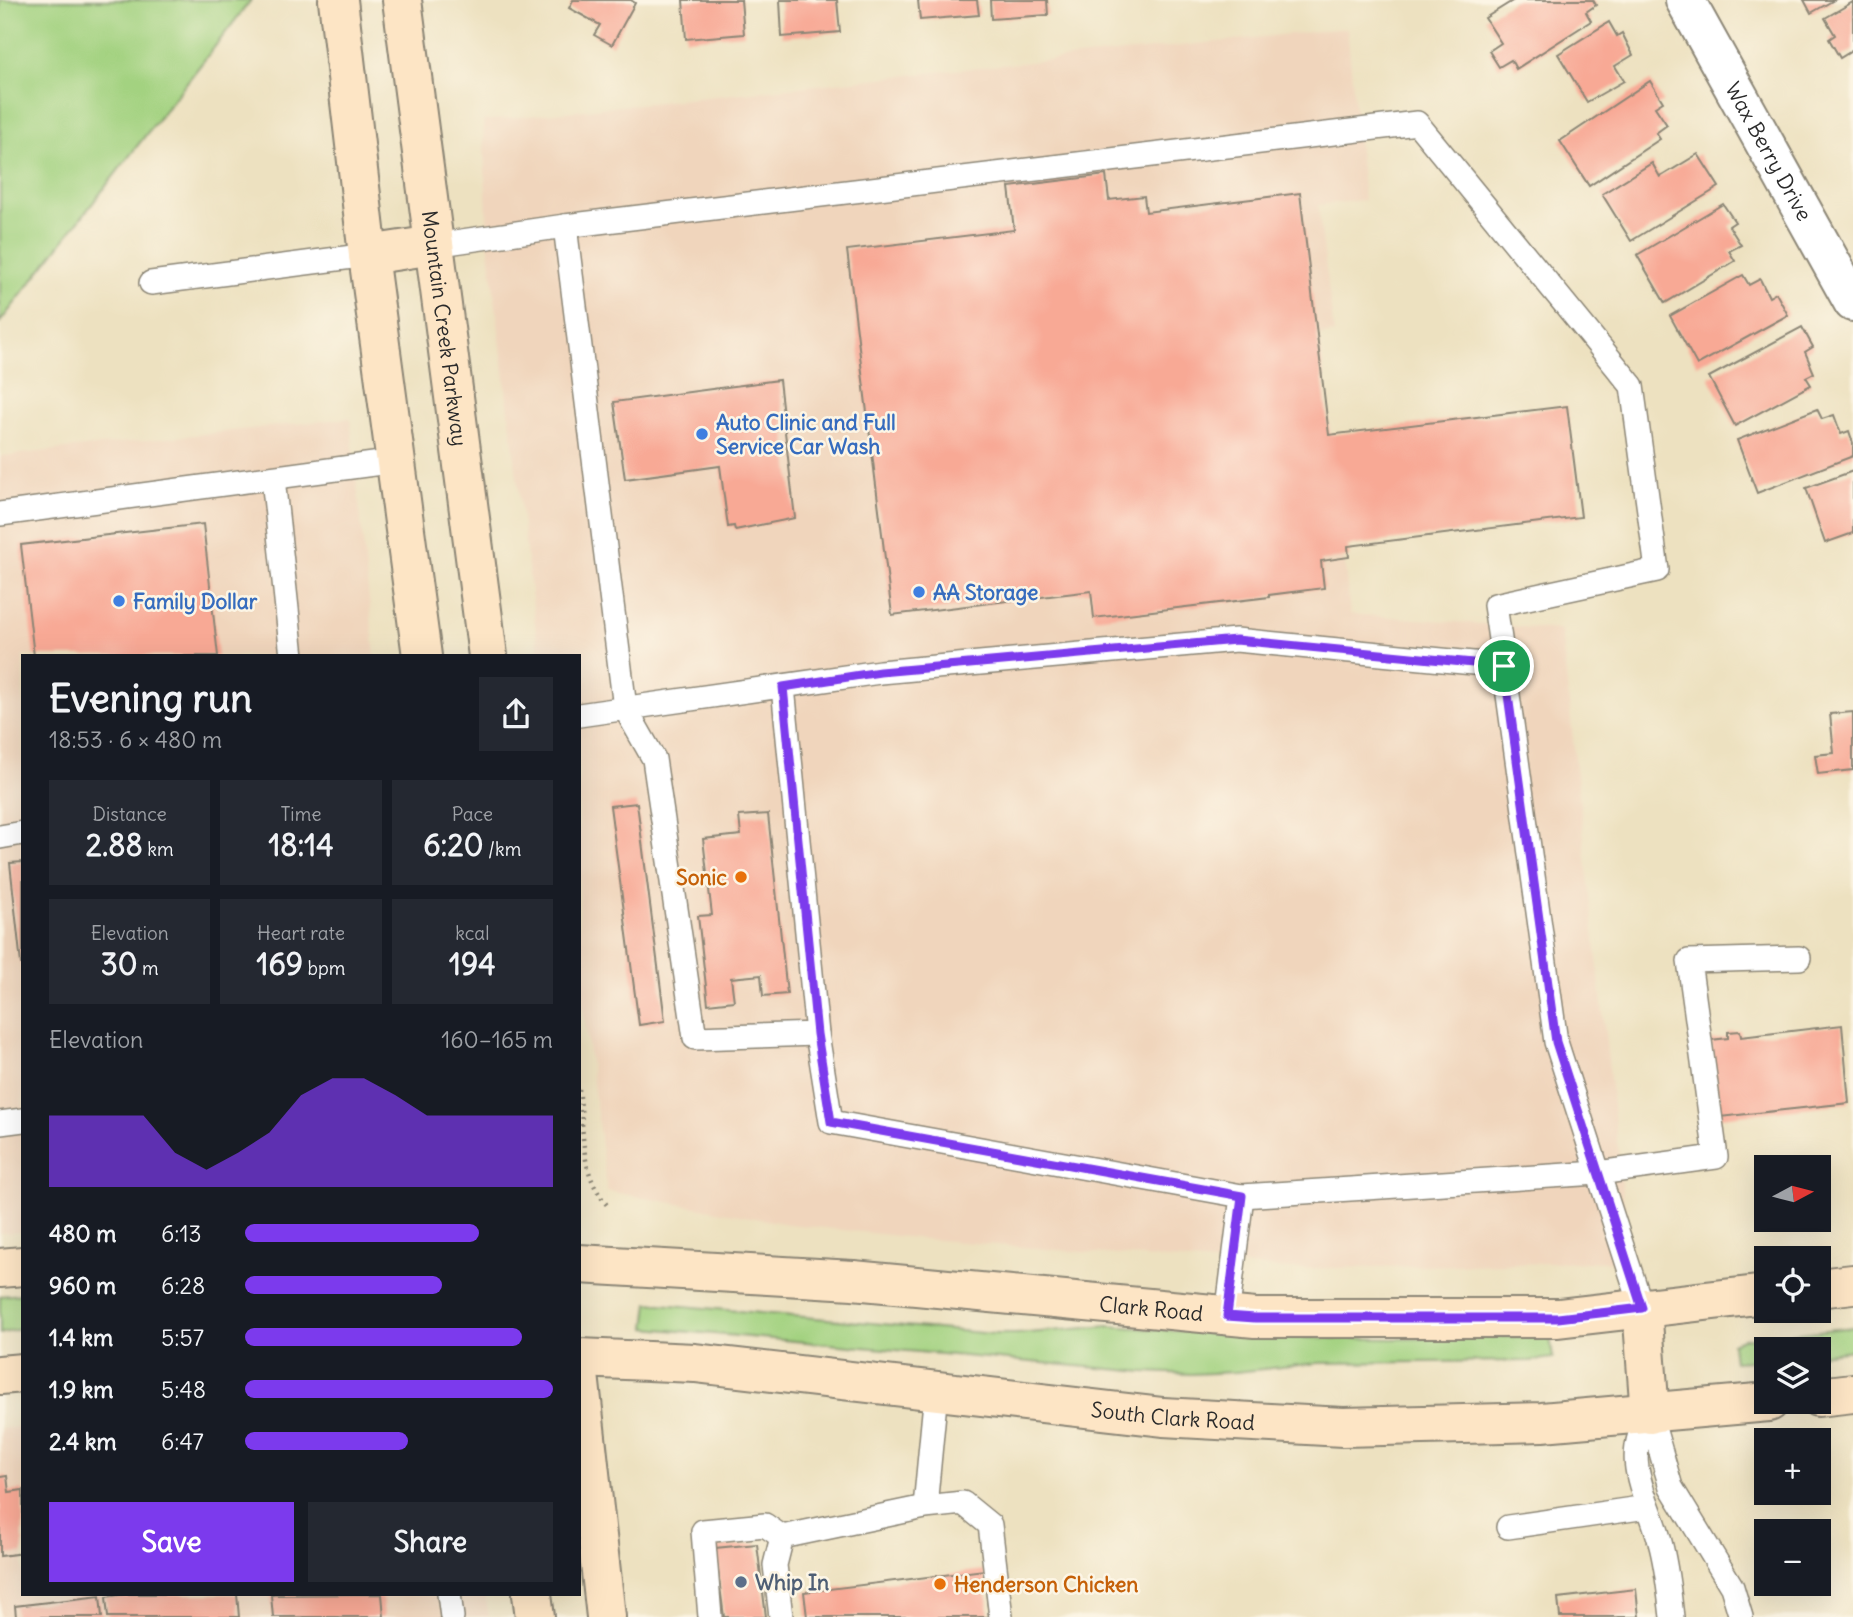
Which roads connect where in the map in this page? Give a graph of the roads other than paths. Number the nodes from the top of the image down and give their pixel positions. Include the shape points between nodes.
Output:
1 (338, 0) edge
2 (402, 0) edge
3 (1685, 0) edge
4 (565, 226) junction
5 (434, 246) junction
6 (368, 255) junction
7 (151, 283) dead end
8 (1853, 302) edge
9 (396, 461) junction
10 (273, 478) junction
11 (0, 514) edge
12 (292, 654) edge
13 (422, 654) edge
14 (488, 654) edge
15 (1504, 666) junction
16 (783, 687) junction
17 (625, 708) junction
18 (581, 715) edge
19 (21, 832) edge
20 (0, 837) edge
21 (1799, 958) dead end
22 (817, 1034) junction
23 (21, 1120) edge
24 (0, 1123) edge
25 (1598, 1172) junction
26 (1242, 1196) junction
27 (581, 1264) edge
28 (21, 1266) edge
29 (0, 1268) edge
30 (1853, 1284) edge
31 (1831, 1287) edge
32 (1754, 1295) edge
33 (1642, 1308) junction
34 (1227, 1316) junction
35 (581, 1358) edge
36 (21, 1373) edge
37 (0, 1375) edge
38 (936, 1391) junction
39 (581, 1392) edge
40 (1853, 1394) edge
41 (1831, 1396) edge
42 (1754, 1403) edge
43 (1650, 1413) junction
44 (925, 1507) junction
45 (1647, 1507) junction
46 (1508, 1527) dead end
47 (782, 1537) junction
48 (449, 1596) edge
49 (532, 1596) edge
50 (452, 1617) edge
51 (534, 1617) edge
52 (606, 1617) edge
53 (710, 1617) edge
54 (781, 1617) edge
55 (1001, 1617) edge
56 (1672, 1617) edge
57 (1741, 1617) edge

1 - 6 main road
2 - 5 main road, Mountain Creek Parkway
3 - 8 street, Wax Berry Drive
4 - 5 lane
4 - 15 lane via 1417,123 1632,386 1657,570 1495,605
4 - 17 lane
5 - 6 main road
5 - 14 main road, Mountain Creek Parkway
6 - 7 lane
6 - 9 main road
9 - 10 lane
9 - 13 main road
10 - 11 lane
10 - 12 lane
15 - 16 lane via 1236,640 880,672
15 - 25 lane via 1556,1042
16 - 17 lane
16 - 22 lane
17 - 18 lane
17 - 22 lane via 654,759 695,1038
19 - 20 lane
21 - 25 lane via 1689,961 1716,1157
22 - 26 lane via 831,1122
23 - 24 lane
25 - 26 lane
25 - 33 lane
26 - 34 lane
27 - 34 main road, Clark Road via 853,1280
28 - 29 main road
30 - 31 main road
32 - 33 main road, Clark Road
33 - 34 main road, Clark Road via 1558,1318
33 - 43 main road
35 - 38 main road, South Clark Road via 695,1363
36 - 37 main road
38 - 43 main road, South Clark Road via 1163,1417 1343,1427 1542,1422
38 - 44 lane
39 - 52 main road
40 - 41 main road
42 - 43 main road, South Clark Road
43 - 45 lane via 1637,1438 1636,1466
43 - 57 lane via 1671,1487 1732,1587
44 - 47 lane
44 - 55 lane via 963,1503 990,1525
45 - 46 lane
45 - 56 lane via 1660,1540
47 - 53 lane via 765,1525 703,1531
47 - 54 lane via 775,1565
48 - 50 lane
49 - 51 main road

